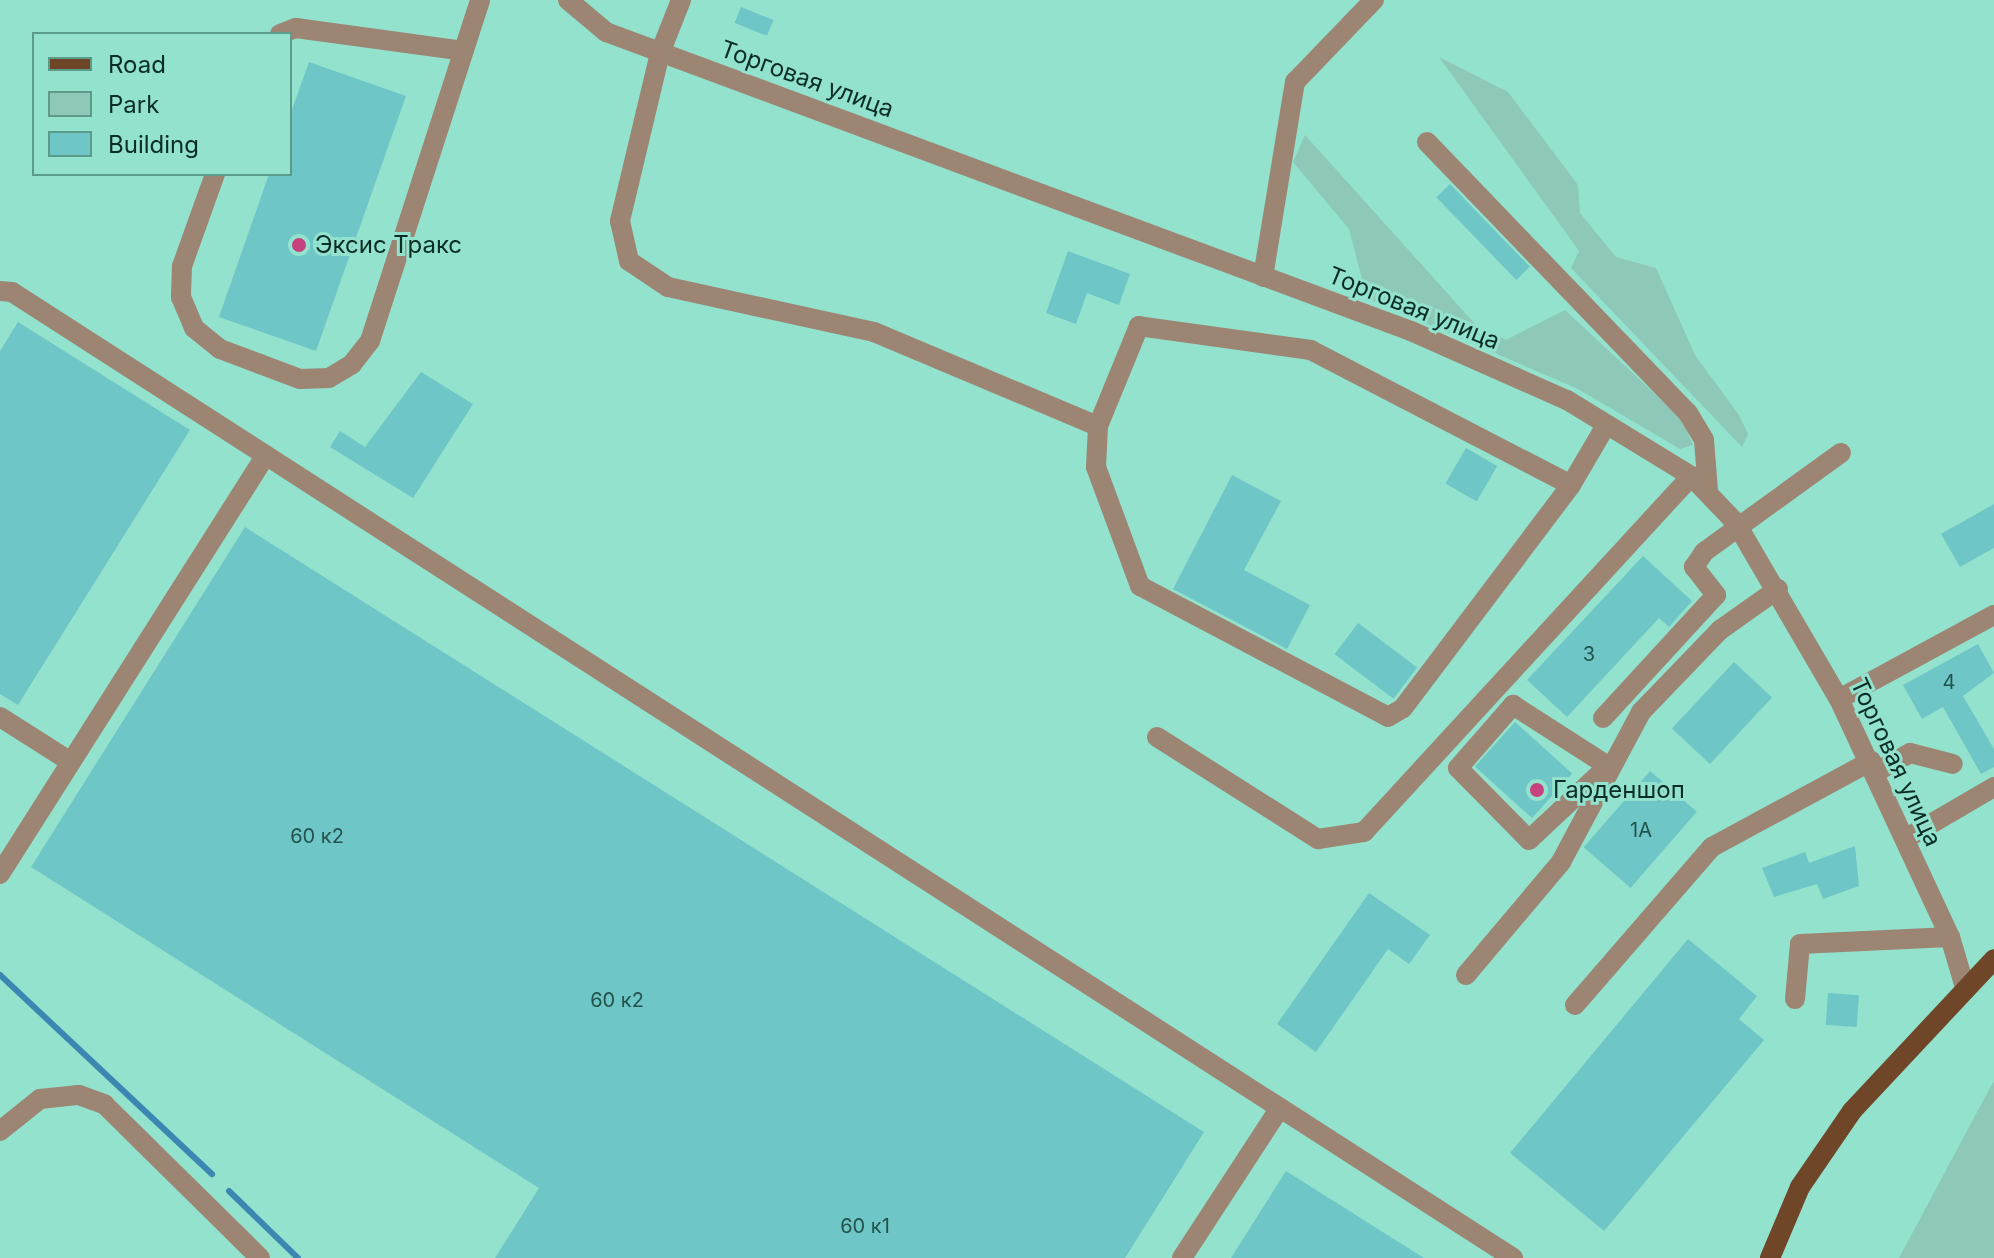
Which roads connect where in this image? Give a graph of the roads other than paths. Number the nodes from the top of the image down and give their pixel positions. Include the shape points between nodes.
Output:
1 (480, 0) edge
2 (568, 0) edge
3 (681, 0) edge
4 (1374, 0) edge
5 (285, 32) edge
6 (463, 51) junction
7 (660, 53) junction
8 (1427, 142) dead end
9 (214, 176) edge
10 (1263, 277) junction
11 (0, 291) edge
12 (1606, 425) junction
13 (1098, 426) junction
14 (1841, 453) dead end
15 (266, 455) junction
16 (1691, 476) junction
17 (1571, 485) junction
18 (1708, 491) junction
19 (1736, 523) junction
20 (1778, 589) junction
21 (1994, 615) edge
22 (1839, 699) junction
23 (0, 717) edge
24 (1603, 718) dead end
25 (1157, 737) dead end
26 (71, 762) junction
27 (1953, 764) dead end
28 (1608, 766) junction
29 (1873, 766) junction
30 (1994, 787) edge
31 (1905, 839) junction
32 (0, 874) edge
33 (1950, 937) junction
34 (1994, 959) edge
35 (1466, 975) dead end
36 (1964, 984) junction
37 (1795, 999) dead end
38 (1575, 1005) dead end
39 (1277, 1112) junction
40 (0, 1131) edge
41 (260, 1258) edge
42 (1182, 1258) edge
43 (1513, 1258) edge
44 (1770, 1258) edge

1 - 6 street
2 - 7 street, Торговая улица via 606,32
3 - 7 street
4 - 10 street via 1295,82
5 - 6 street via 296,28
6 - 9 street via 370,341 329,378 300,379 220,349 194,328 181,297 182,266
7 - 10 street, Торговая улица
7 - 13 street via 620,221 629,261 668,287 874,332
8 - 18 street via 1688,413 1704,440
10 - 12 street, Торговая улица via 1411,331 1567,400
11 - 15 street
12 - 16 street, Торговая улица
12 - 17 street
13 - 17 street via 1139,326 1311,350
13 - 17 street via 1096,467 1140,586 1388,717 1403,708
14 - 19 street
15 - 26 street
15 - 39 street
16 - 18 street, Торговая улица
16 - 25 street via 1364,832 1318,839
18 - 19 street, Торговая улица
19 - 20 street, Торговая улица
19 - 24 street via 1694,567 1716,595
20 - 22 street, Торговая улица
20 - 28 street via 1720,630 1651,701
21 - 22 street
22 - 29 street, Торговая улица
23 - 26 street
26 - 32 street
27 - 29 street via 1910,753
28 - 28 street via 1513,705 1458,768 1529,840
28 - 35 street via 1561,862
29 - 31 street, Торговая улица
29 - 38 street via 1712,847
30 - 31 street
31 - 33 street, Торговая улица
33 - 36 street, Торговая улица
33 - 37 street via 1800,944
34 - 36 main road
36 - 44 main road via 1828,1145
39 - 42 street
39 - 43 street
40 - 41 street via 40,1099 79,1095 104,1104

